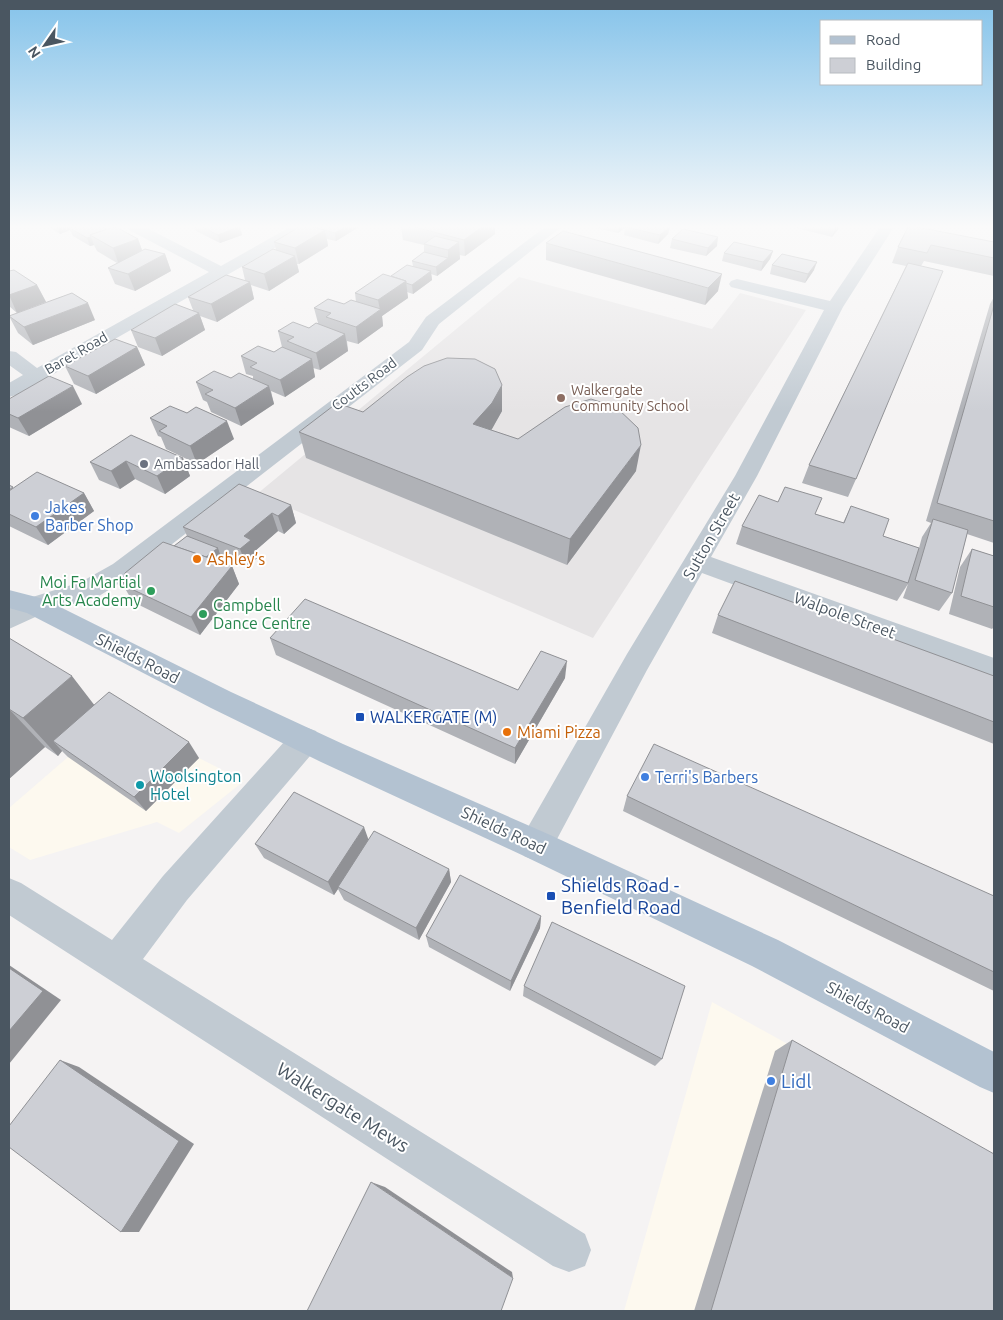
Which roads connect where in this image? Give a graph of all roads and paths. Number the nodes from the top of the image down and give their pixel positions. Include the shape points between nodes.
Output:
1 (188, 289) edge
2 (472, 289) edge
3 (756, 289) edge
4 (847, 289) edge
5 (834, 307) junction
6 (9, 356) edge
7 (36, 376) junction
8 (9, 391) edge
9 (695, 561) junction
10 (16, 611) edge
11 (994, 669) edge
12 (305, 740) junction
13 (536, 845) junction
14 (9, 895) edge
15 (117, 963) junction
16 (994, 1073) edge
17 (569, 1250) dead end

1 - 7 street, Baret Road
2 - 10 street, Coutts Road via 432,322 416,346 122,570 90,589
3 - 5 street
4 - 5 street, Sutton Street
5 - 9 street, Sutton Street via 746,476
6 - 7 street
7 - 8 street, Baret Road
9 - 11 street, Walpole Street
9 - 13 street, Sutton Street
10 - 12 main road, Shields Road
12 - 13 main road, Shields Road
12 - 15 street via 175,888
13 - 16 main road, Shields Road via 765,953
14 - 15 street, Walkergate Mews
15 - 17 street, Walkergate Mews

